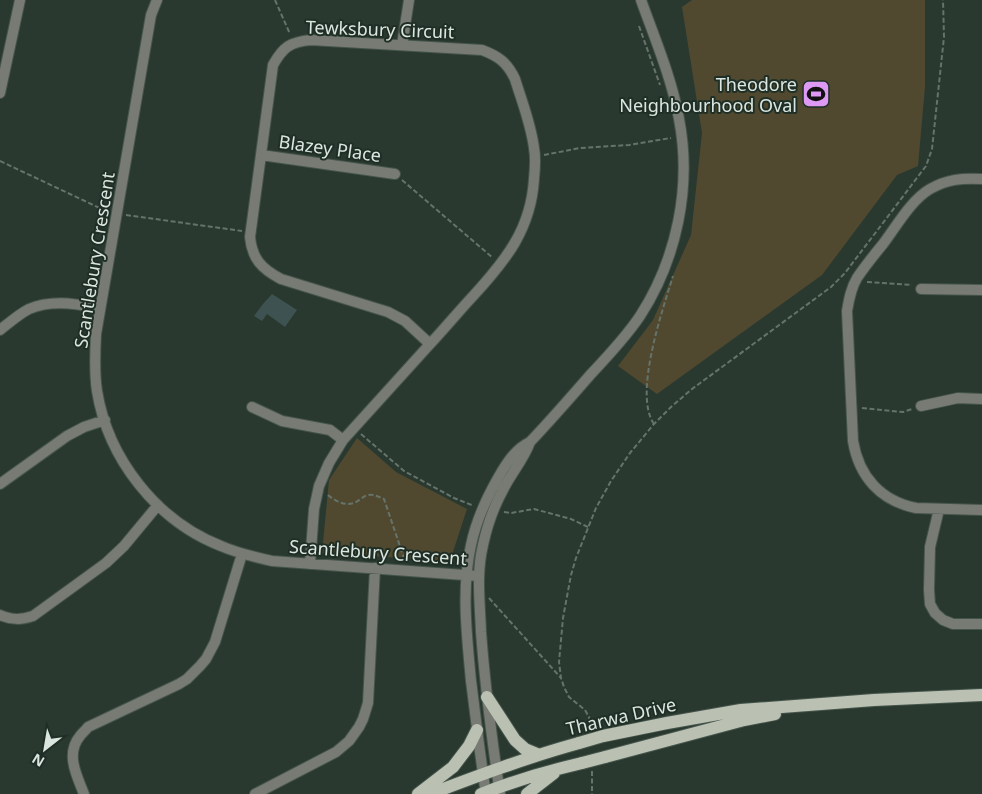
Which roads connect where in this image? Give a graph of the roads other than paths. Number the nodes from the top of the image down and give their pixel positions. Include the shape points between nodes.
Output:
1 (20, 0) edge
2 (157, 0) edge
3 (409, 0) edge
4 (641, 0) edge
5 (402, 45) junction
6 (0, 92) edge
7 (260, 155) junction
8 (395, 174) road end
9 (982, 178) edge
10 (921, 289) road end
11 (982, 290) edge
12 (100, 308) junction
13 (0, 330) edge
14 (430, 344) junction
15 (982, 399) edge
16 (921, 406) road end
17 (252, 407) dead end
18 (105, 420) junction
19 (343, 440) junction
20 (0, 484) edge
21 (158, 505) junction
22 (489, 507) junction
23 (939, 509) junction
24 (982, 510) edge
25 (242, 554) junction
26 (310, 564) junction
27 (375, 568) junction
28 (467, 575) junction
29 (478, 576) junction
30 (0, 615) edge
31 (982, 624) edge
32 (982, 695) edge
33 (487, 697) junction
34 (826, 704) junction
35 (477, 730) junction
36 (537, 754) junction
37 (496, 768) junction
38 (560, 768) junction
39 (483, 773) junction
40 (500, 791) edge
41 (484, 793) edge
42 (84, 794) edge
43 (255, 794) edge
44 (418, 794) edge
45 (430, 794) edge
46 (527, 794) edge

1 - 6 street
2 - 12 street, Scantlebury Crescent via 151,15
3 - 5 street
4 - 22 street via 671,85 682,136 682,205 675,238 664,271 639,317 530,442 527,453
5 - 7 street, Tewksbury Circuit via 311,40 288,46 273,66
5 - 14 street, Tewksbury Circuit via 482,50 504,62 515,78 530,123 535,154 532,198 517,240 494,274
7 - 8 street, Blazey Place
7 - 14 street, Tewksbury Circuit via 250,244 263,268 281,279 388,312 405,321
9 - 23 street via 945,182 922,195 857,279 847,311 853,441 860,467 870,482 891,499 916,508
10 - 11 street
12 - 13 street via 46,304 29,309
12 - 18 street, Scantlebury Crescent via 94,363
14 - 19 street, Tewksbury Circuit
15 - 16 street via 958,398
17 - 19 street via 282,420 330,430
18 - 20 street via 67,436
18 - 21 street, Scantlebury Crescent via 126,466
19 - 26 street, Tewksbury Circuit via 320,485 314,509
21 - 25 street, Scantlebury Crescent via 197,534
21 - 30 street via 106,563 33,616 21,620
22 - 28 street via 474,532
22 - 29 street
23 - 24 street
23 - 31 street via 930,547 930,604 935,613 952,624
25 - 26 street, Scantlebury Crescent via 272,561
25 - 42 street via 215,642 200,666 179,684 88,727 76,741 73,765
26 - 27 street, Scantlebury Crescent
27 - 28 street, Scantlebury Crescent
27 - 43 street via 368,703 359,727 336,752
28 - 29 street, Scantlebury Crescent
28 - 35 street via 467,641
29 - 33 street
32 - 34 main road, Tharwa Drive
33 - 36 main road via 515,740
33 - 37 street
34 - 36 main road, Tharwa Drive, bridge via 741,710 667,722
34 - 38 main road, Tharwa Drive, bridge via 744,720 605,757 587,765
35 - 39 street
35 - 44 main road via 470,746 453,767
36 - 37 main road, Tharwa Drive
37 - 39 main road, Tharwa Drive
37 - 40 street
38 - 40 main road, Tharwa Drive
38 - 46 main road
39 - 41 street
39 - 45 main road, Tharwa Drive
40 - 41 main road, Tharwa Drive

